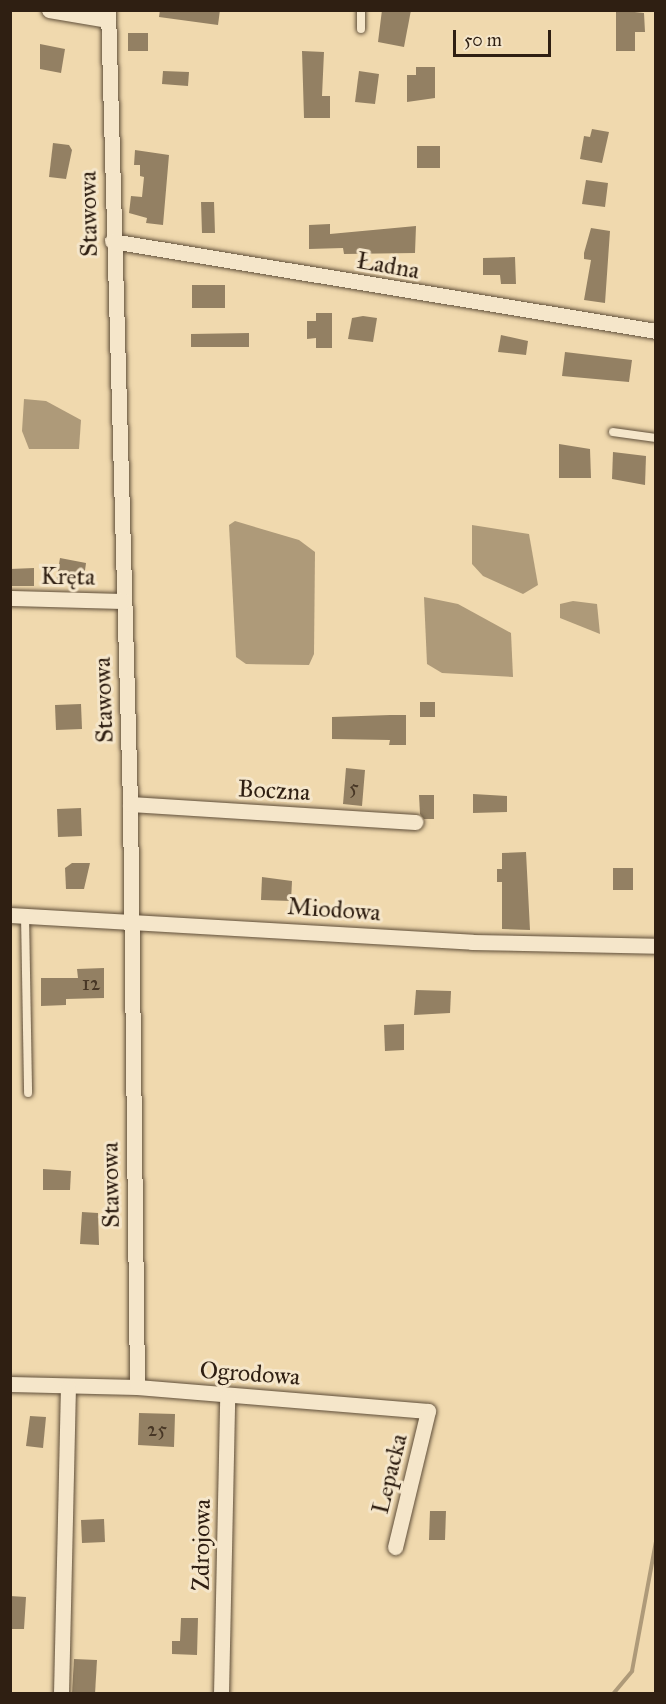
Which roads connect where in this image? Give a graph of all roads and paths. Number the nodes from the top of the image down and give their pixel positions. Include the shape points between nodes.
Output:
1 (49, 10) edge
2 (361, 10) edge
3 (108, 15) edge
4 (361, 29) dead end
5 (112, 241) junction
6 (656, 331) edge
7 (613, 432) dead end
8 (656, 438) edge
9 (10, 598) edge
10 (124, 601) junction
11 (130, 804) junction
12 (415, 822) dead end
13 (18, 915) edge
14 (130, 919) junction
15 (656, 946) edge
16 (28, 1093) dead end
17 (10, 1384) edge
18 (68, 1387) junction
19 (136, 1388) junction
20 (227, 1397) junction
21 (428, 1411) joint
22 (395, 1547) dead end
23 (61, 1694) edge
24 (221, 1694) edge

1 - 3 street
2 - 4 lane
3 - 5 street, Stawowa
5 - 6 street, Ładna
5 - 10 street, Stawowa
7 - 8 lane
9 - 10 street, Kręta
10 - 11 street, Stawowa
11 - 12 street, Boczna
11 - 14 street, Stawowa
13 - 14 street, Miodowa
13 - 16 lane
14 - 15 street, Miodowa via 472,942
14 - 19 street, Stawowa
17 - 18 street, Ogrodowa
18 - 19 street, Ogrodowa
18 - 23 street
19 - 20 street, Ogrodowa
20 - 21 street, Ogrodowa
20 - 24 street, Zdrojowa
21 - 22 street, Lepacka

